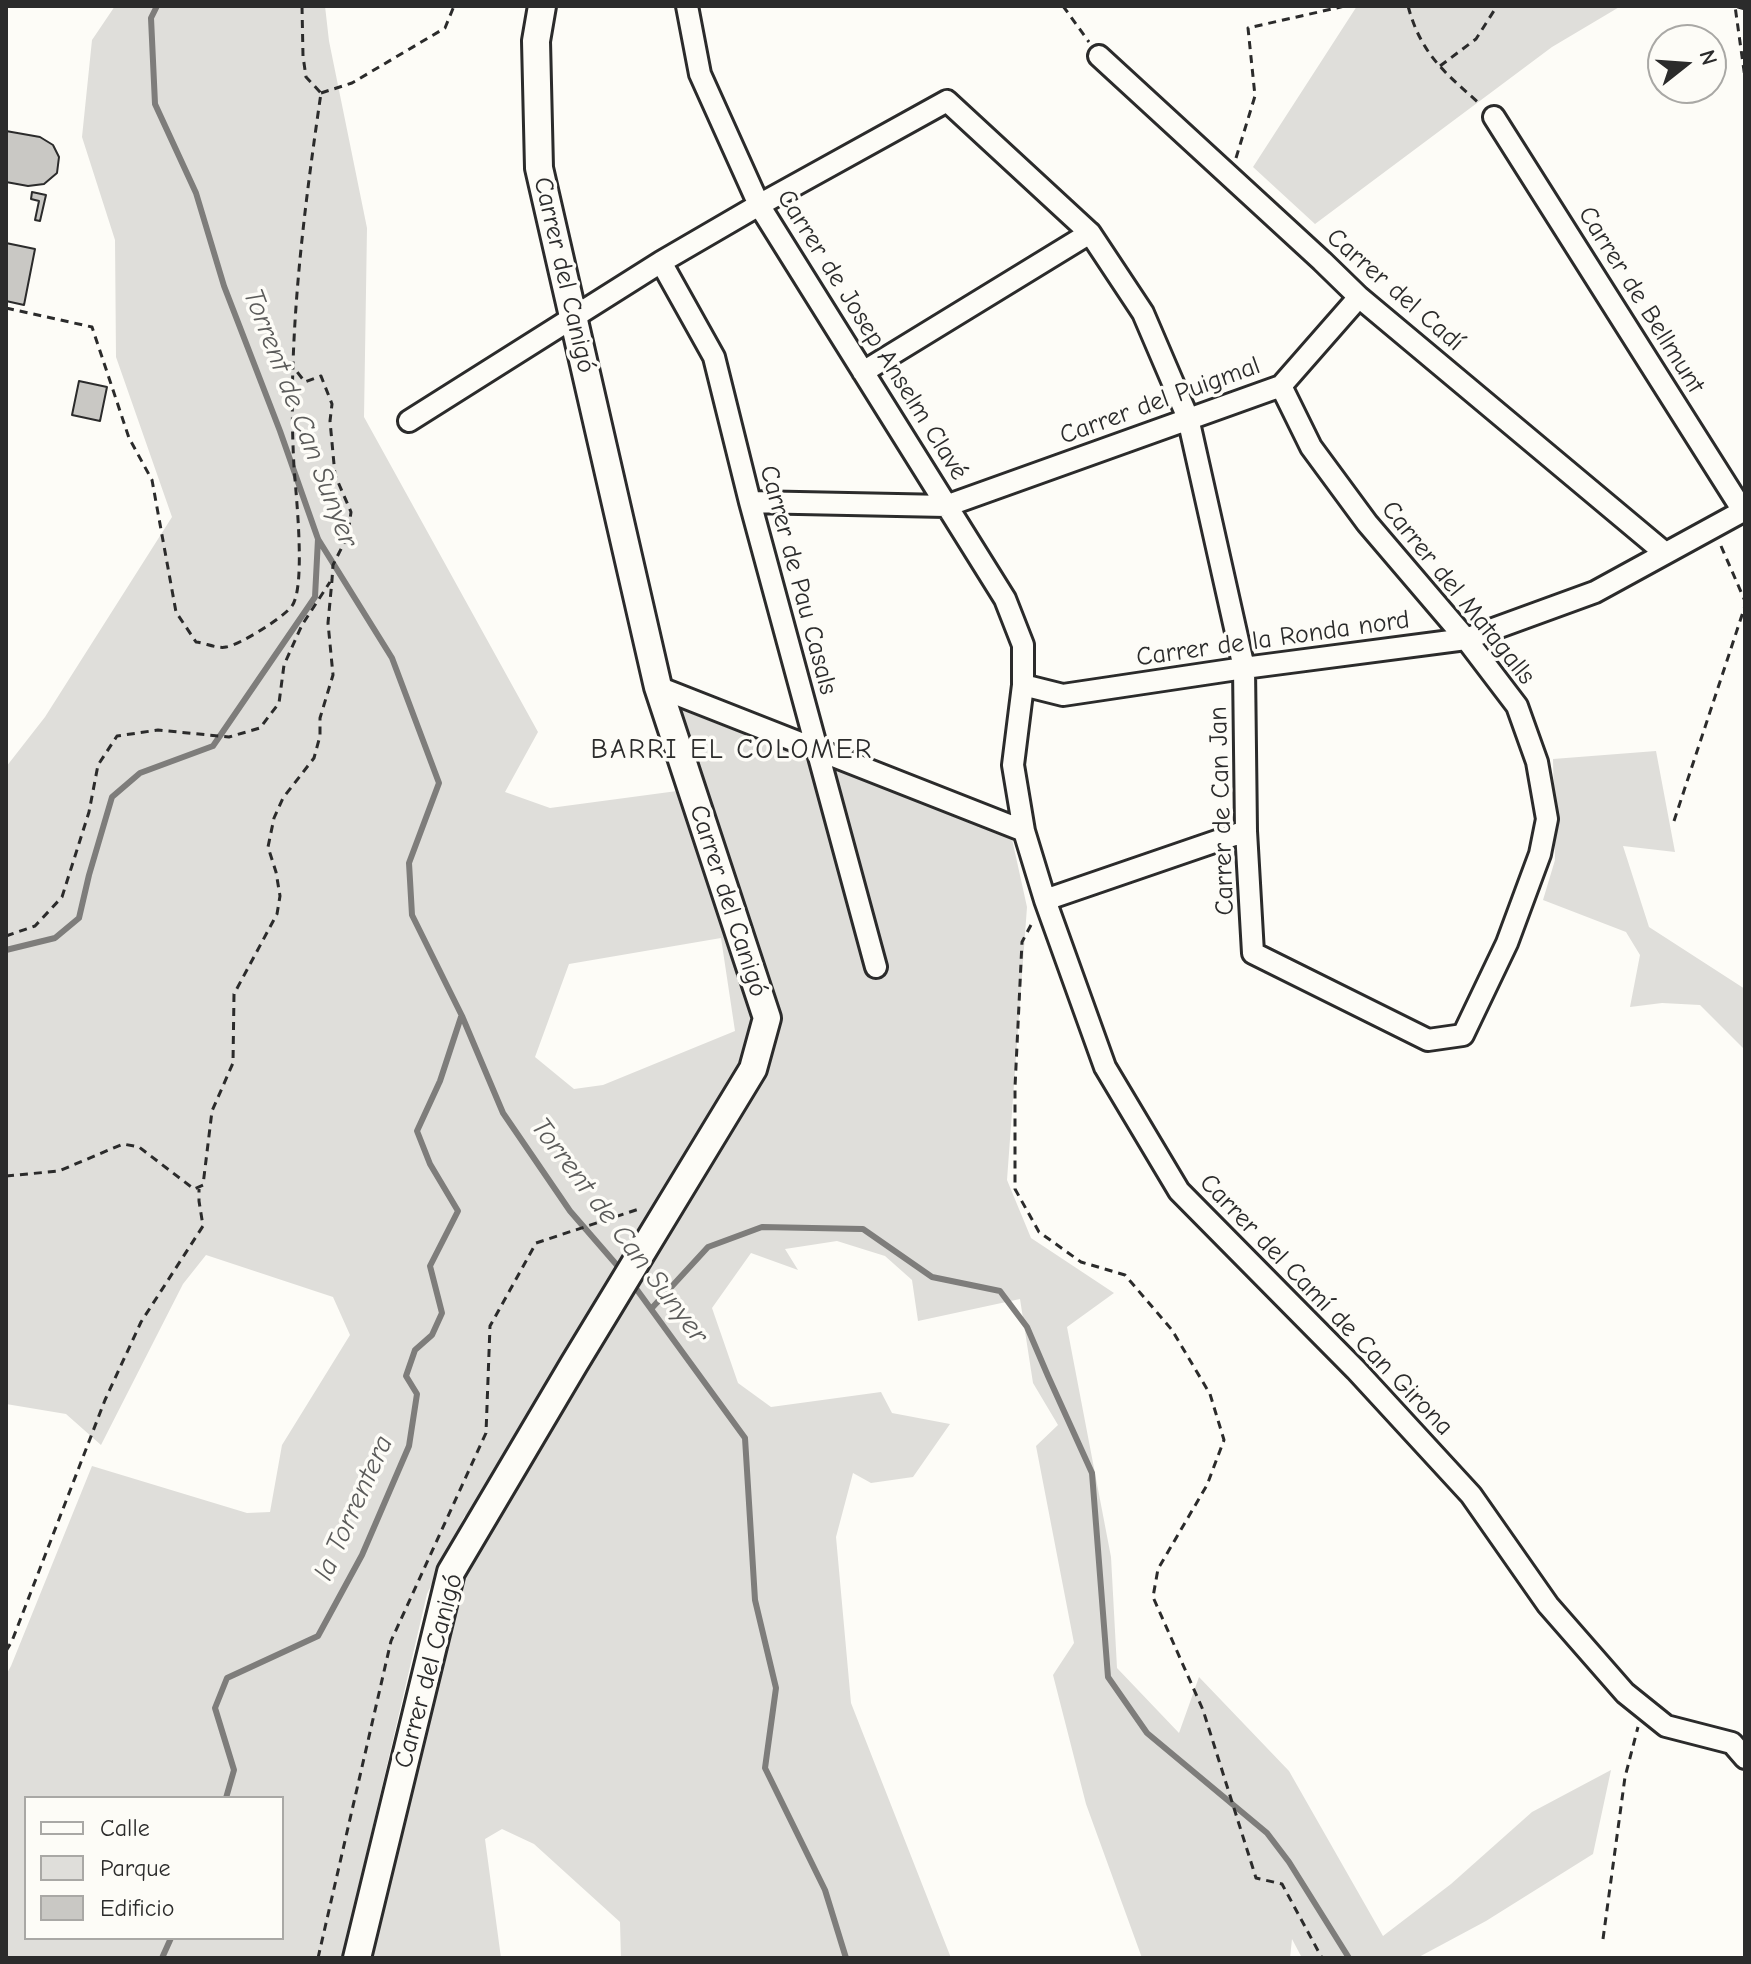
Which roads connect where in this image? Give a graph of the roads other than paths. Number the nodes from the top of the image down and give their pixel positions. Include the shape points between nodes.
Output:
1 (542, 6) edge
2 (687, 6) edge
3 (1099, 56) road end
4 (1494, 117) road end
5 (759, 205) junction
6 (1090, 233) junction
7 (661, 262) junction
8 (1359, 297) junction
9 (573, 316) junction
10 (863, 372) junction
11 (1281, 386) junction
12 (1188, 418) junction
13 (409, 421) dead end
14 (750, 502) junction
15 (946, 506) junction
16 (1743, 511) edge
17 (1665, 553) junction
18 (1466, 639) junction
19 (1244, 668) junction
20 (1023, 685) junction
21 (658, 687) junction
22 (817, 750) junction
23 (1024, 831) junction
24 (1246, 831) junction
25 (1045, 900) junction
26 (1253, 953) joint
27 (876, 967) dead end
28 (1741, 1748) edge
29 (357, 1958) edge

1 - 9 street, Carrer del Canigó via 536,41 539,168
2 - 5 street, Carrer de Josep Anselm Clavé via 700,74
3 - 8 street, Carrer del Cadí
4 - 16 street, Carrer de Bellmunt
5 - 6 street, Carrer de Can Jan via 947,101
5 - 7 street
5 - 10 street, Carrer de Josep Anselm Clavé
6 - 10 street
6 - 12 street, Carrer de Can Jan via 1143,313
7 - 9 street
7 - 14 street, Carrer de Pau Casals via 714,357
8 - 11 street, Carrer del Puigmal
8 - 17 street, Carrer del Cadí
9 - 13 street
9 - 21 street, Carrer del Canigó
10 - 15 street, Carrer de Josep Anselm Clavé
11 - 12 street, Carrer del Puigmal
11 - 18 street, Carrer del Matagalls via 1311,447 1367,523
12 - 15 street, Carrer del Puigmal
12 - 19 street, Carrer de Can Jan
14 - 15 street
14 - 22 street, Carrer de Pau Casals
15 - 20 street, Carrer de Josep Anselm Clavé via 1005,599 1023,645
16 - 17 street, Carrer de la Ronda nord
17 - 18 street, Carrer de la Ronda nord via 1595,592
18 - 19 street, Carrer de la Ronda nord
18 - 26 street, Carrer del Matagalls via 1517,706 1537,762 1547,819 1540,854 1507,943 1463,1035 1428,1040
19 - 20 street, Carrer de la Ronda nord via 1063,695
19 - 24 street, Carrer de Can Jan
20 - 23 street, Carrer del Camí de Can Girona via 1013,765
21 - 22 street
21 - 29 street, Carrer del Canigó via 767,1018 753,1069 451,1572
22 - 23 street
22 - 27 street, Carrer de Pau Casals
23 - 25 street, Carrer del Camí de Can Girona
24 - 25 street
24 - 26 street, Carrer de Can Jan
25 - 28 street, Carrer del Camí de Can Girona via 1105,1067 1179,1191 1471,1495 1548,1605 1625,1693 1666,1726

